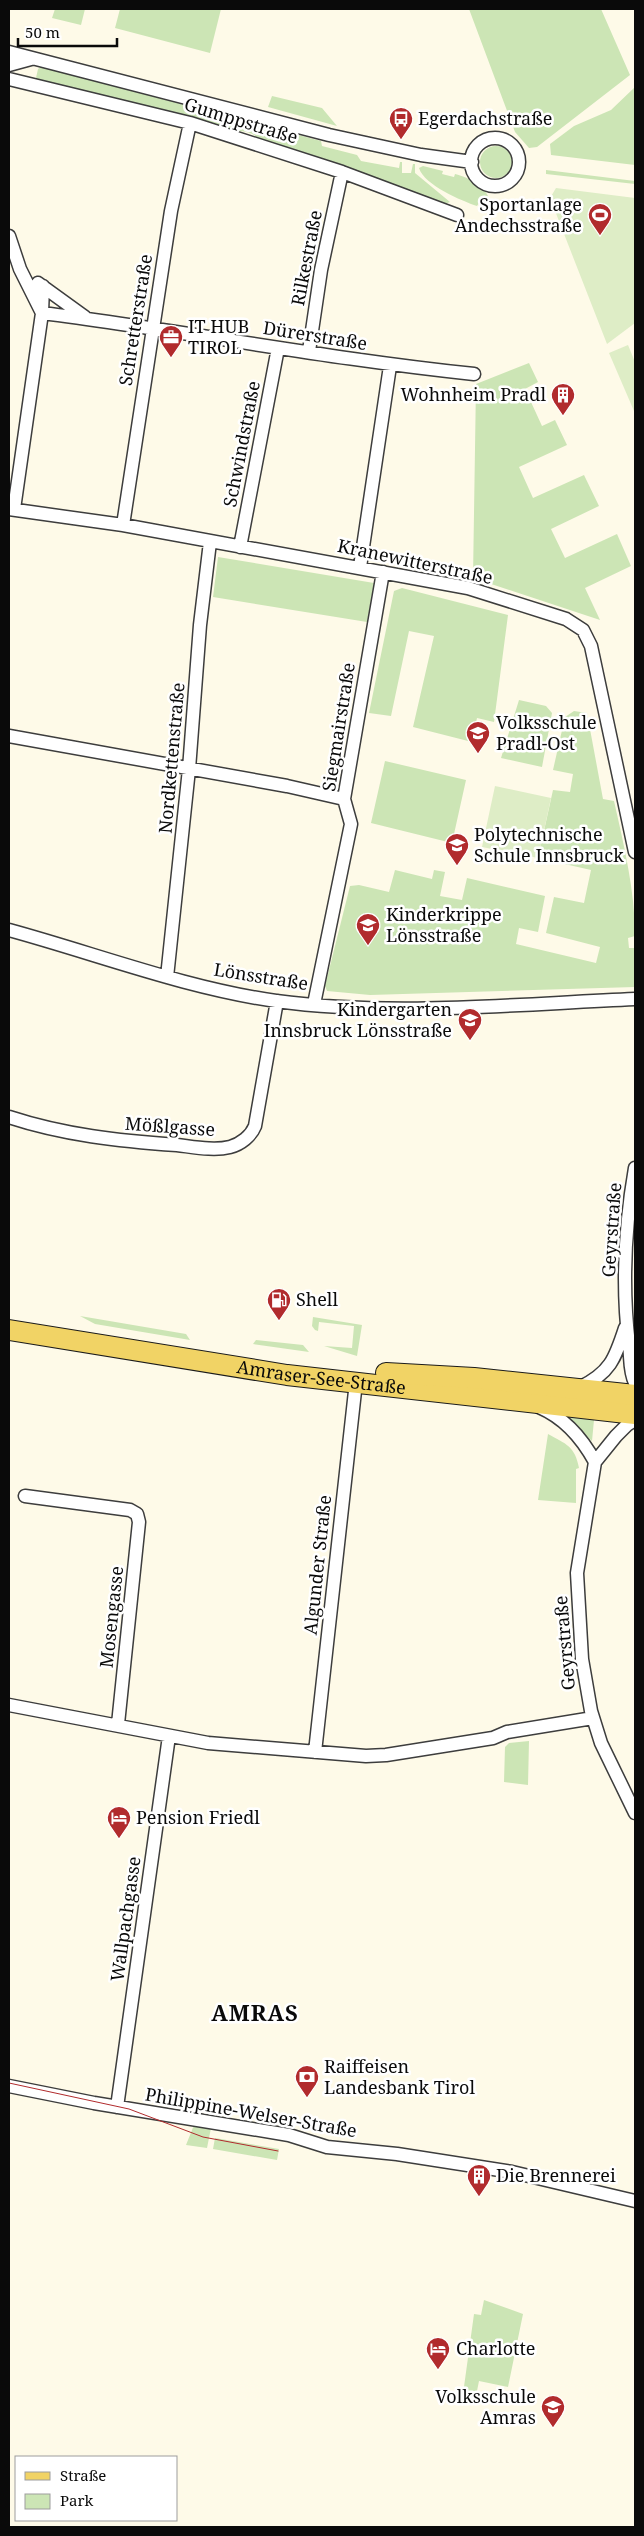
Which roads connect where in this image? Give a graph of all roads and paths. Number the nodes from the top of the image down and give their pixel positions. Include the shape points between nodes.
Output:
1 (9, 52) edge
2 (34, 59) junction
3 (9, 65) edge
4 (9, 79) edge
5 (190, 123) junction
6 (472, 162) dead end
7 (342, 172) junction
8 (456, 215) dead end
9 (9, 236) edge
10 (15, 271) edge
11 (43, 286) junction
12 (42, 313) junction
13 (87, 318) junction
14 (152, 326) junction
15 (278, 348) junction
16 (309, 351) junction
17 (390, 366) junction
18 (474, 374) dead end
19 (12, 509) edge
20 (123, 525) junction
21 (210, 542) junction
22 (240, 547) junction
23 (360, 567) junction
24 (383, 572) junction
25 (9, 736) edge
26 (189, 769) junction
27 (344, 799) junction
28 (634, 839) edge
29 (635, 852) edge
30 (9, 930) edge
31 (167, 977) junction
32 (635, 999) edge
33 (277, 1001) junction
34 (314, 1004) junction
35 (9, 1117) edge
36 (635, 1168) edge
37 (9, 1317) edge
38 (626, 1325) junction
39 (9, 1330) edge
40 (356, 1382) junction
41 (635, 1383) edge
42 (577, 1388) junction
43 (635, 1395) edge
44 (525, 1402) junction
45 (635, 1414) edge
46 (635, 1420) edge
47 (595, 1462) junction
48 (25, 1496) dead end
49 (9, 1705) edge
50 (592, 1718) junction
51 (118, 1724) junction
52 (169, 1736) junction
53 (315, 1752) junction
54 (635, 1813) edge
55 (9, 2086) edge
56 (116, 2107) junction
57 (635, 2201) edge

1 - 2 street, Gumppstraße
2 - 3 street, Gumppstraße
2 - 6 street, Gumppstraße via 367,144
4 - 5 street, Gumppstraße
5 - 7 street, Gumppstraße
5 - 14 street, Schretterstraße
7 - 8 street, Gumppstraße
7 - 16 street, Rilkestraße via 321,270
9 - 10 street
10 - 11 street
10 - 12 street
11 - 12 street
11 - 13 street
12 - 13 street, Dürerstraße
12 - 19 street
13 - 14 street, Dürerstraße
14 - 15 street, Dürerstraße
14 - 20 street, Schretterstraße
15 - 16 street, Dürerstraße
15 - 22 street, Schwindstraße
16 - 17 street, Dürerstraße
17 - 18 street, Dürerstraße
17 - 23 street
19 - 20 street, Kranewitterstraße
20 - 21 street, Kranewitterstraße
21 - 22 street, Kranewitterstraße
21 - 26 street, Nordkettenstraße
22 - 23 street, Kranewitterstraße
23 - 24 street, Kranewitterstraße
24 - 27 street, Siegmairstraße
24 - 28 street, Kranewitterstraße via 468,588 566,619 583,630 591,646
25 - 26 street
26 - 27 street
26 - 31 street, Nordkettenstraße
27 - 34 street, Siegmairstraße via 351,824
28 - 29 street, Kranewitterstraße
30 - 31 street, Lönsstraße
31 - 33 street, Lönsstraße
32 - 34 street, Lönsstraße via 364,1008
33 - 34 street, Lönsstraße
33 - 35 street, Mößlgasse via 255,1126 250,1135 232,1146 216,1148 115,1141 37,1126
36 - 38 street, Geyrstraße via 626,1252
37 - 42 main road, Amraser-See-Straße via 322,1367
38 - 41 street, Geyrstraße via 631,1374
38 - 42 street, Geyrstraße via 617,1354 608,1369
39 - 40 main road, Amraser-See-Straße via 217,1364
40 - 44 main road, Amraser-See-Straße
40 - 53 street, Algunder Straße
42 - 43 main road, Amraser-See-Straße
44 - 45 main road, Amraser-See-Straße
44 - 47 street via 564,1422 581,1439
46 - 47 street, Geyrstraße via 616,1436
47 - 50 street, Geyrstraße via 577,1573 582,1659
48 - 51 street, Mosengasse via 130,1510 137,1514 139,1522
49 - 51 street
50 - 53 street via 386,1755 348,1756
50 - 54 street, Geyrstraße
51 - 52 street
52 - 53 street
52 - 56 street, Wallpachgasse
55 - 56 street, Philippine-Welser-Straße
56 - 57 street, Philippine-Welser-Straße via 289,2134 327,2147 397,2154 527,2175

